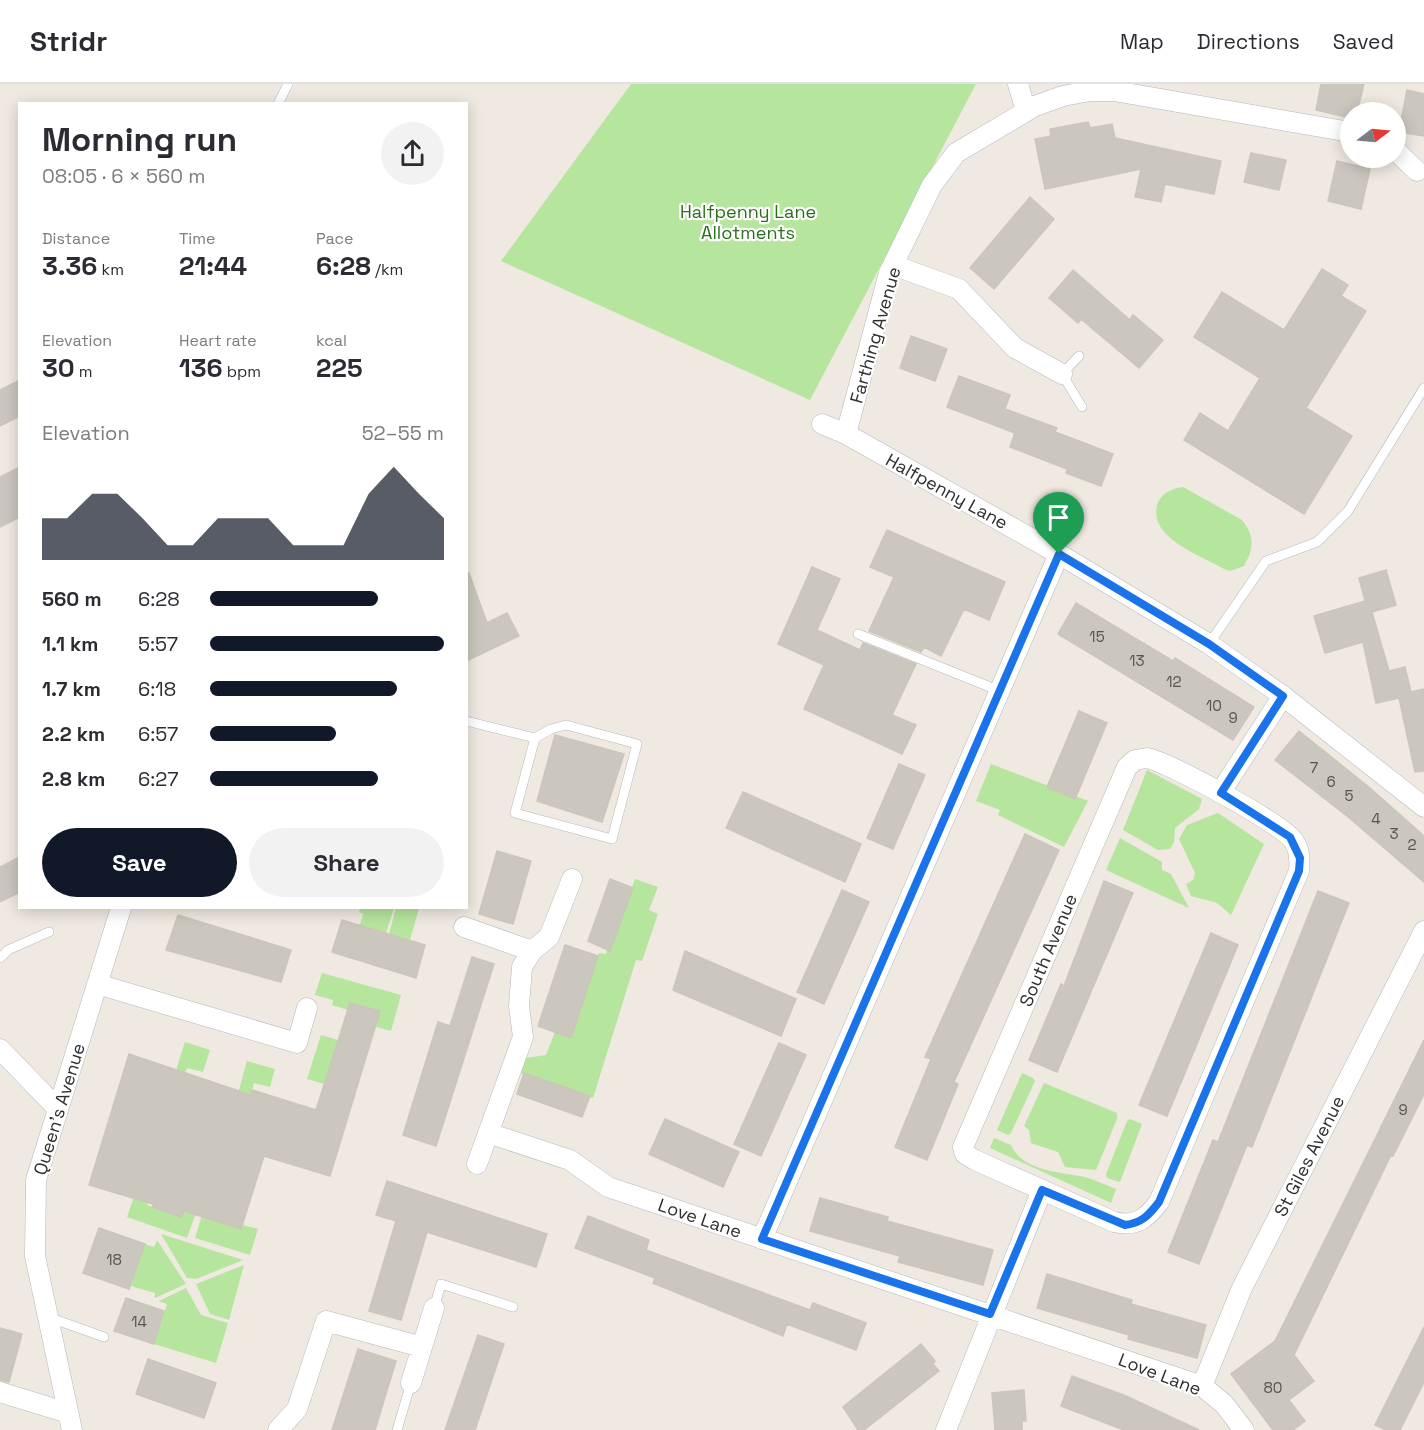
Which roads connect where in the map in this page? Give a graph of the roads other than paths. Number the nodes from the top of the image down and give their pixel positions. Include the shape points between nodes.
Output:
1 (288, 84) edge
2 (1018, 84) edge
3 (279, 102) edge
4 (1026, 111) junction
5 (1340, 130) edge
6 (1406, 160) edge
7 (1417, 171) dead end
8 (893, 265) junction
9 (1079, 356) dead end
10 (1062, 374) junction
11 (1424, 388) edge
12 (1082, 407) dead end
13 (822, 424) dead end
14 (846, 434) junction
15 (1059, 554) junction
16 (858, 634) dead end
17 (1209, 644) junction
18 (1001, 692) junction
19 (1283, 696) junction
20 (468, 721) edge
21 (536, 738) junction
22 (1221, 793) junction
23 (1424, 807) edge
24 (572, 879) dead end
25 (121, 909) edge
26 (464, 927) dead end
27 (1424, 931) edge
28 (49, 932) dead end
29 (532, 951) junction
30 (0, 958) edge
31 (97, 984) junction
32 (307, 1008) dead end
33 (0, 1049) edge
34 (58, 1109) junction
35 (488, 1133) junction
36 (477, 1164) dead end
37 (1042, 1190) junction
38 (762, 1239) junction
39 (513, 1307) dead end
40 (434, 1308) joint
41 (990, 1314) junction
42 (48, 1317) junction
43 (104, 1337) dead end
44 (422, 1347) junction
45 (411, 1383) joint
46 (1202, 1386) junction
47 (0, 1392) edge
48 (70, 1422) edge
49 (278, 1430) edge
50 (397, 1430) edge
51 (946, 1430) edge
52 (1244, 1430) edge

1 - 3 lane
2 - 4 street
4 - 5 street, Farthing Avenue via 1063,96 1114,91
4 - 8 street, Farthing Avenue via 956,153 932,184
6 - 7 street
8 - 10 street via 959,289 1015,348
8 - 14 street, Farthing Avenue
9 - 10 lane
10 - 12 lane
11 - 17 lane via 1348,511 1317,542 1266,561
13 - 14 street, Halfpenny Lane
14 - 15 street, Halfpenny Lane
15 - 17 street, Halfpenny Lane
15 - 18 street
16 - 18 lane
17 - 19 street, Halfpenny Lane
18 - 38 street
19 - 22 street
19 - 23 street, Halfpenny Lane
20 - 21 lane
21 - 21 lane via 566,725 637,744 612,839 515,813
22 - 37 street via 1290,837 1298,849 1299,871 1159,1202 1147,1217 1125,1225
22 - 37 street, South Avenue via 1158,760 1135,760 1127,767 963,1147 965,1154 975,1160
24 - 29 street via 549,937
25 - 31 street, Queen's Avenue
26 - 29 street
27 - 46 street, St Giles Avenue via 1242,1288
28 - 30 lane via 8,950
29 - 35 street via 520,977 522,1037
31 - 32 street via 297,1043
31 - 34 street, Queen's Avenue
33 - 34 street
34 - 42 street, Queen's Avenue via 36,1180 35,1256
35 - 36 street
35 - 38 street, Love Lane via 570,1160 608,1187
37 - 41 street
38 - 41 street, Love Lane
39 - 40 lane via 441,1284
40 - 44 street
41 - 46 street, Love Lane
41 - 51 street
42 - 43 lane
42 - 48 street, Queen's Avenue
44 - 45 street
44 - 49 street via 326,1321 297,1409
45 - 50 lane
46 - 52 street, Love Lane via 1224,1404
47 - 48 street, Queen's Avenue

